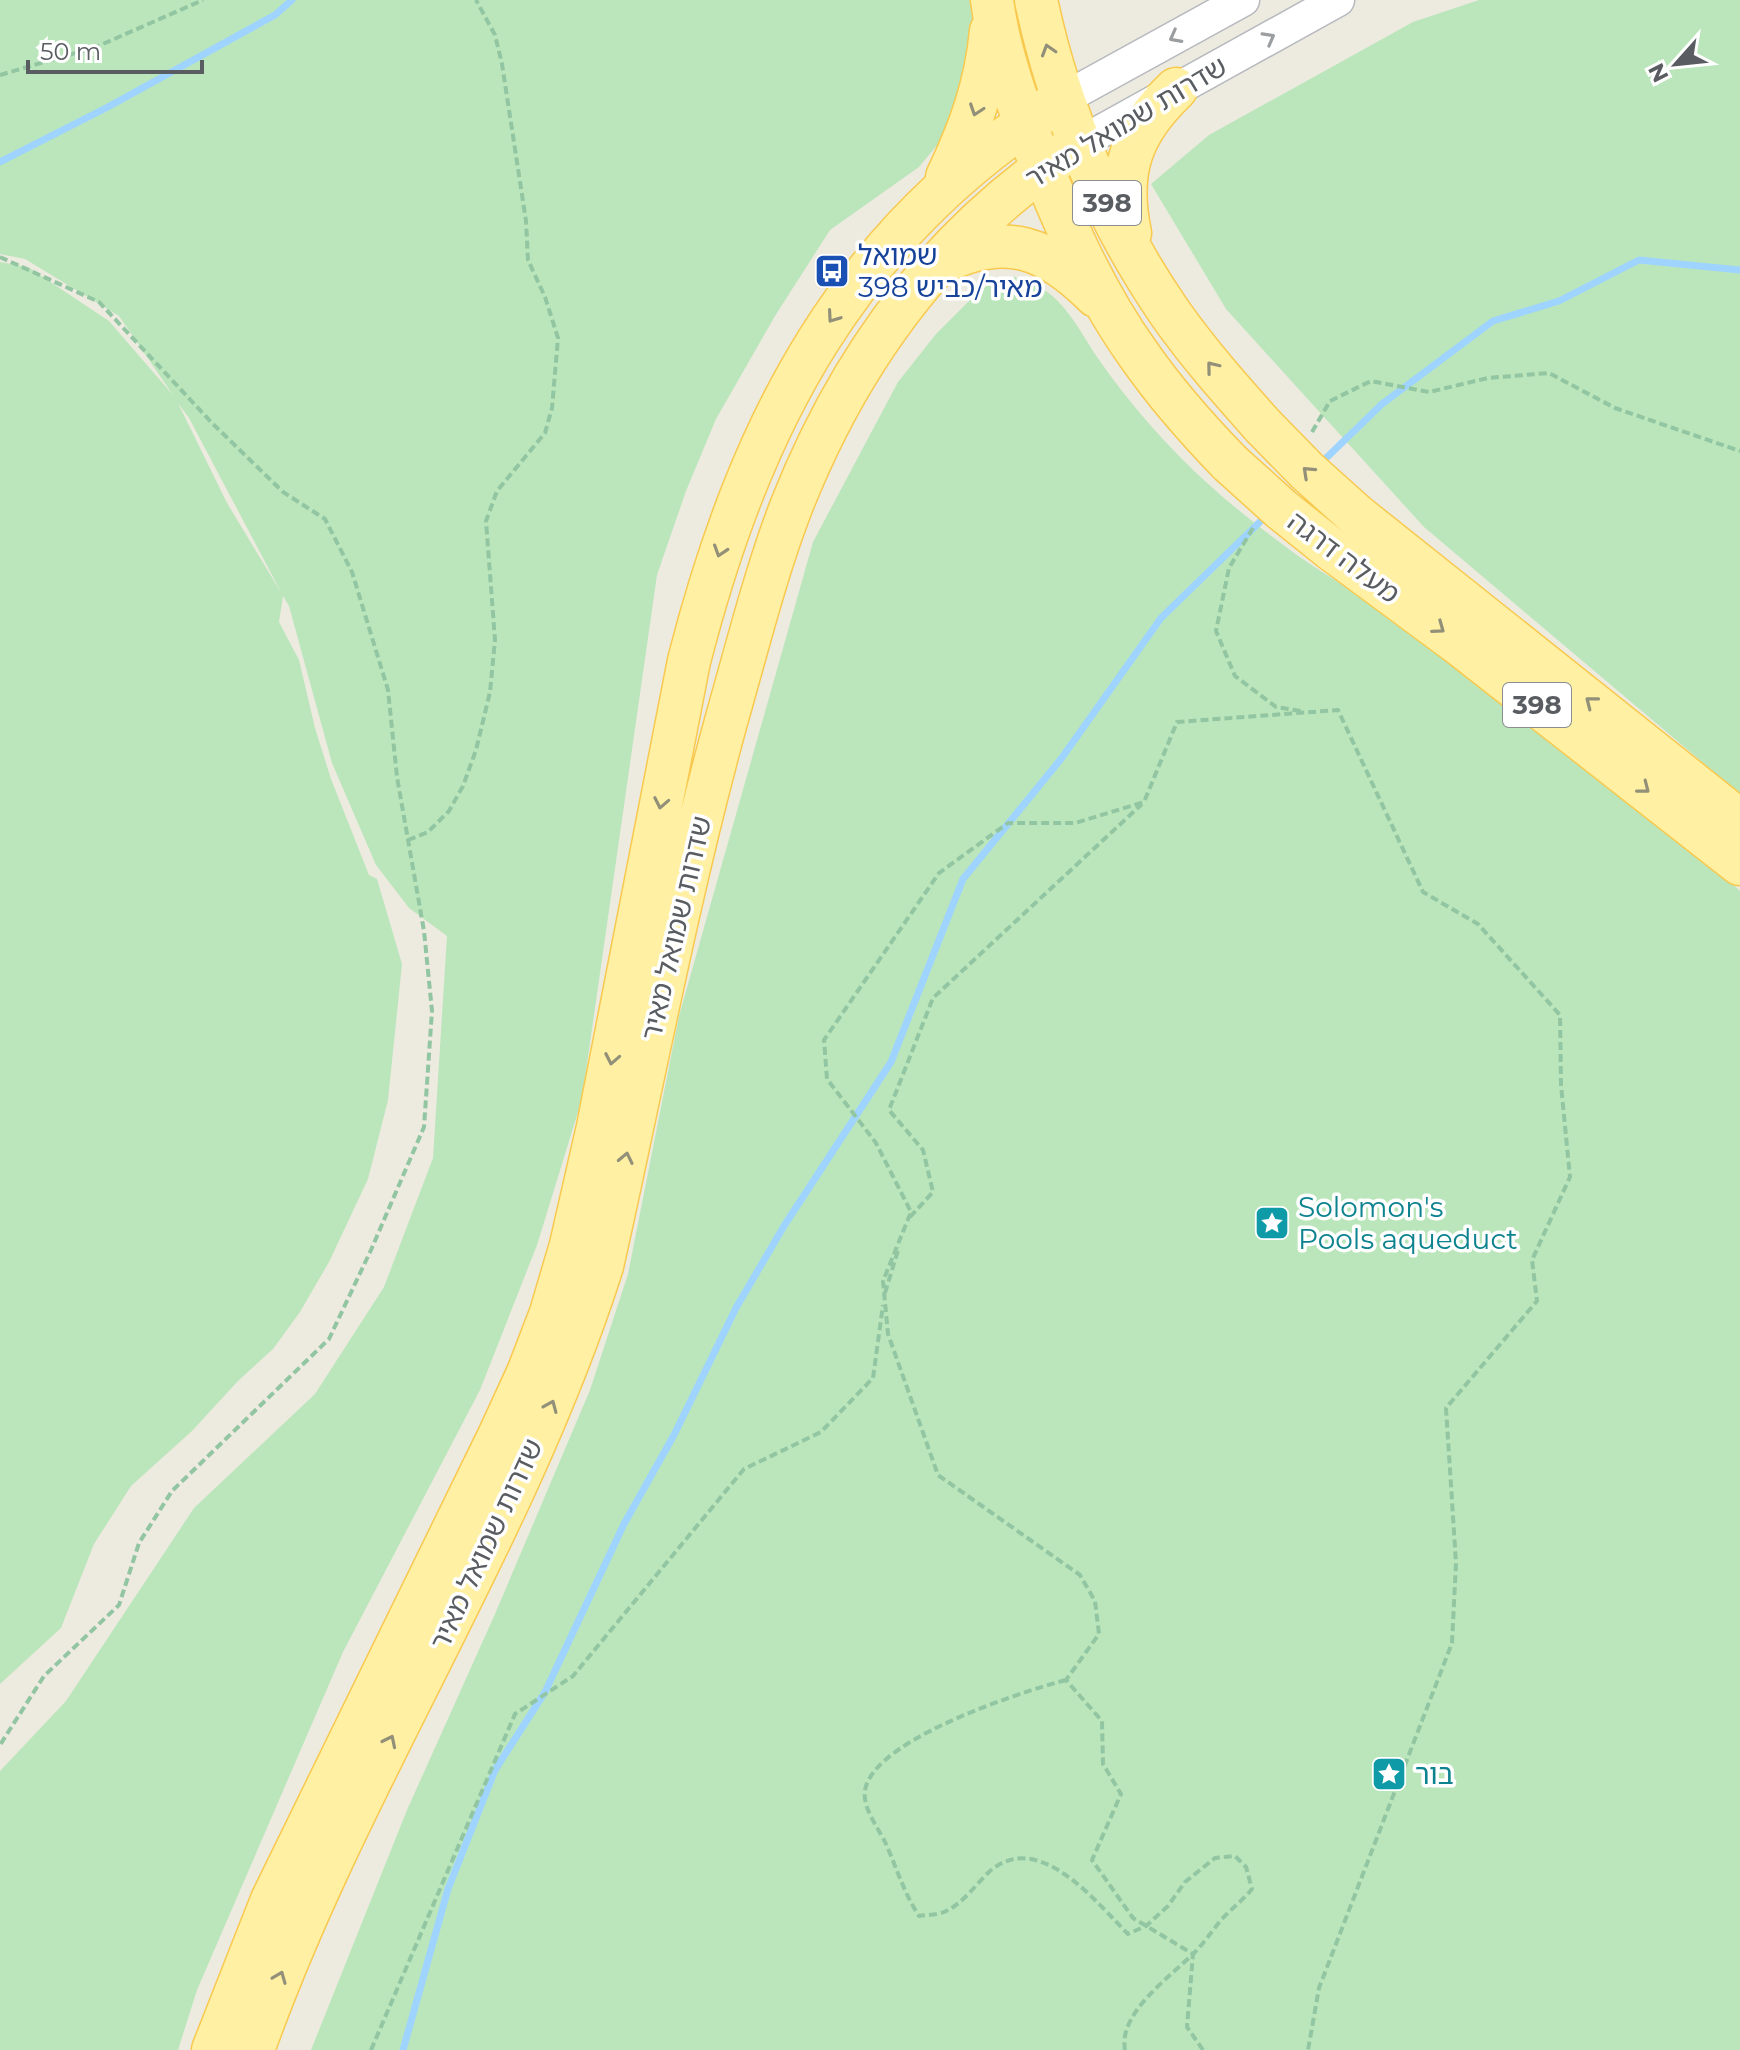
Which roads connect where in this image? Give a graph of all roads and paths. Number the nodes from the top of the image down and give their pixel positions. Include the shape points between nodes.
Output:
1 (203, 0) edge
2 (476, 0) edge
3 (1036, 0) edge
4 (1243, 0) edge
5 (1338, 0) edge
6 (992, 3) edge
7 (0, 75) edge
8 (1176, 89) junction
9 (1063, 99) junction
10 (1025, 123) junction
11 (1080, 143) junction
12 (1042, 167) junction
13 (938, 194) junction
14 (0, 257) edge
15 (1137, 261) junction
16 (933, 267) junction
17 (1111, 310) junction
18 (1386, 383) dead end
19 (1740, 451) edge
20 (1144, 802) junction
21 (1740, 821) edge
22 (408, 840) junction
23 (1740, 864) edge
24 (907, 1221) junction
25 (884, 1296) junction
26 (1066, 1680) junction
27 (0, 1745) edge
28 (1146, 1926) junction
29 (1193, 1954) junction
30 (213, 2050) edge
31 (253, 2050) edge
32 (371, 2050) edge
33 (1125, 2050) edge
34 (1203, 2050) edge
35 (1308, 2050) edge

1 - 7 path via 96,47
2 - 22 path via 495,35 502,64 528,260 558,338 545,433 497,491 486,521 495,640 476,750 449,811 428,832
9 -> 3 main road, 398
4 -> 9 street, שדרות שמואל מאיר
8 -> 5 street, שדרות שמואל מאיר
6 - 10 main road, 398
6 -> 13 main road via 982,91 966,139
8 - 11 street, שדרות שמואל מאיר
8 - 15 main road via 1155,109 1128,160 1125,190
9 - 10 main road, שדרות שמואל מאיר
9 - 11 main road, 398
10 - 12 main road, 398
10 - 13 main road, שדרות שמואל מאיר
11 - 12 main road, שדרות שמואל מאיר
11 - 15 main road, מעלה דרגה / 398
12 - 16 main road, שדרות שמואל מאיר
12 - 17 main road, מעלה דרגה / 398
13 -> 30 main road, שדרות שמואל מאיר via 858,282 816,342 786,393 729,524 689,661 598,1127 551,1313 500,1434 272,1900
14 - 22 path via 99,302 283,492 325,519 352,572 388,690
21 -> 15 main road, מעלה דרגה / 398, bridge via 1307,471 1203,357
16 - 17 main road via 986,246 1019,247 1060,265
31 -> 16 main road, שדרות שמואל מאיר via 307,1913 507,1506 583,1327 602,1266 707,791 755,616 817,450 881,334
17 -> 23 main road, מעלה דרגה / 398, bridge via 1184,414 1281,509
18 - 19 path via 1429,392 1488,378 1549,373 1615,408
20 - 24 path via 933,998 889,1110 923,1150 933,1192
20 - 24 path via 1075,823 1008,823 939,873 824,1040 827,1079 876,1143 911,1212
20 - 35 path via 1177,722 1338,710 1423,892 1478,924 1560,1015 1570,1177 1532,1260 1537,1301 1446,1408 1456,1563 1452,1643 1319,1988
22 - 27 path via 432,1011 424,1127 371,1250 329,1339 172,1491 139,1543 119,1605 44,1676
24 - 25 path via 883,1281
25 - 26 path via 888,1334 938,1475 1080,1575 1095,1601 1099,1634
25 - 32 path via 873,1378 821,1432 744,1469 573,1676 515,1714
26 - 28 path via 1102,1721 1103,1764 1121,1794 1092,1860 1133,1918
26 - 28 path via 1016,1693 890,1754 868,1778 865,1799 904,1894 919,1916 944,1912 992,1869 1019,1857 1037,1859 1070,1877 1128,1934
28 - 29 path
28 - 29 path via 1215,1858 1235,1856 1246,1867 1252,1889
29 - 33 path via 1131,2018
29 - 34 path via 1187,2027

